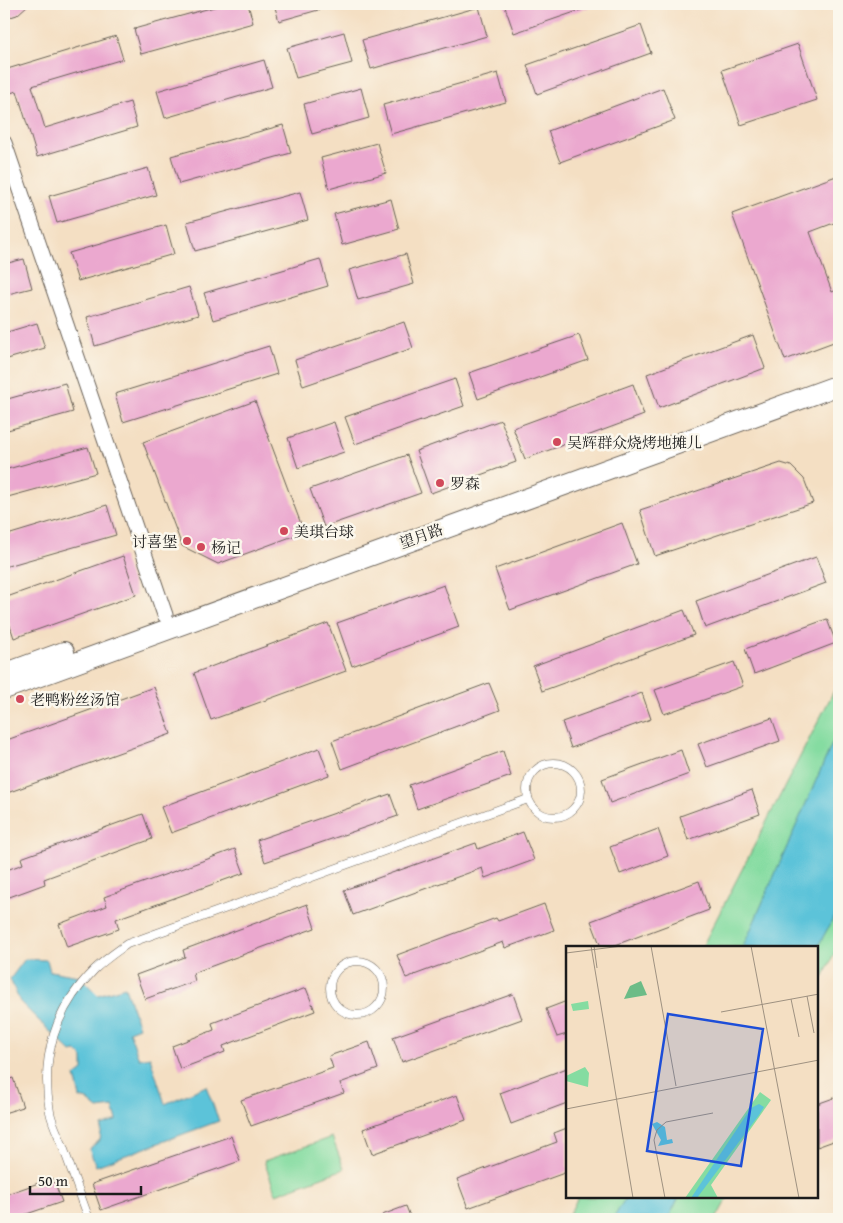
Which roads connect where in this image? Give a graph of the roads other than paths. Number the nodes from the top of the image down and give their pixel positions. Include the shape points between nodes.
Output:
1 (4, 143) edge
2 (839, 371) edge
3 (839, 385) edge
4 (165, 616) junction
5 (4, 674) edge
6 (4, 689) edge
7 (528, 800) junction
8 (379, 1004) joint
9 (90, 1219) edge

1 - 4 street
2 - 4 street, 望月路
3 - 6 street, 望月路
4 - 5 street, 望月路
7 - 7 lane via 536,811 549,817 564,816 576,807 582,794 580,780 572,768 558,762 544,763 532,772 526,785
7 - 9 lane via 127,944 96,968 81,984 58,1024 46,1071 50,1113
8 - 8 lane via 383,996 383,979 372,966 356,961 347,963 333,975 330,993 339,1009 356,1016

